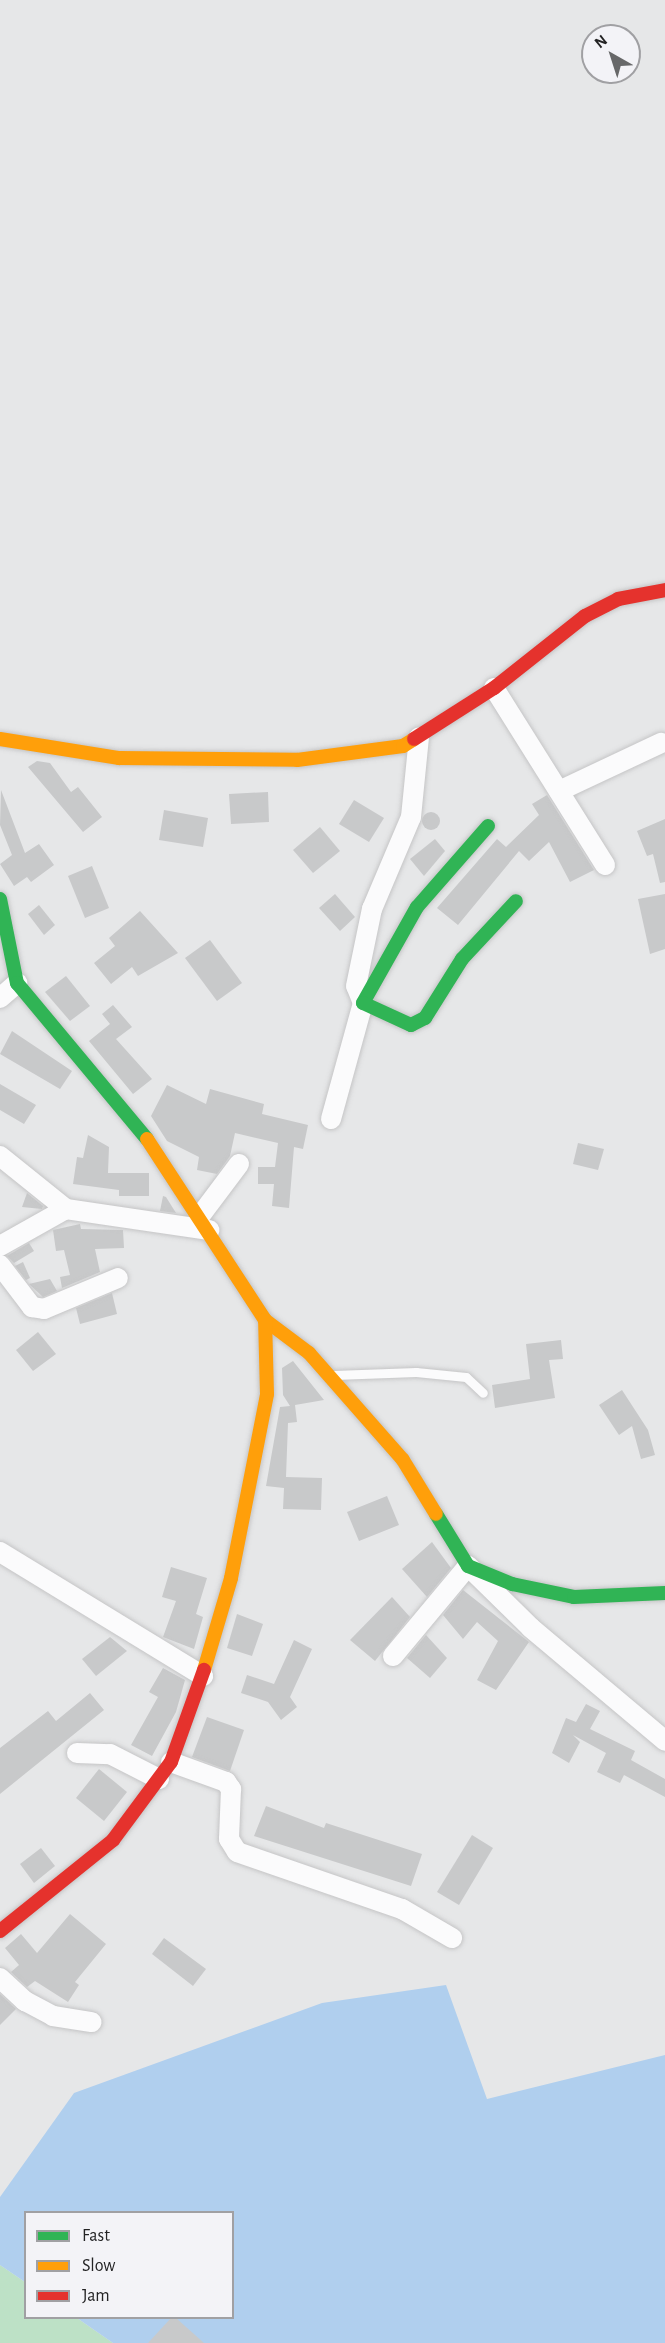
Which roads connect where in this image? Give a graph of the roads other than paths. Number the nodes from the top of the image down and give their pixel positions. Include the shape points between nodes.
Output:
1 (665, 590) edge
2 (494, 688) junction
3 (419, 737) junction
4 (0, 739) edge
5 (661, 743) dead end
6 (559, 791) junction
7 (488, 826) dead end
8 (605, 865) dead end
9 (0, 899) edge
10 (516, 901) dead end
11 (17, 983) junction
12 (0, 998) edge
13 (363, 1003) junction
14 (331, 1119) dead end
15 (0, 1156) edge
16 (239, 1164) dead end
17 (66, 1209) junction
18 (205, 1223) junction
19 (0, 1246) edge
20 (0, 1265) edge
21 (118, 1278) dead end
22 (265, 1320) junction
23 (329, 1376) junction
24 (483, 1393) dead end
25 (0, 1552) edge
26 (468, 1566) junction
27 (665, 1593) edge
28 (393, 1656) dead end
29 (203, 1676) junction
30 (665, 1742) edge
31 (77, 1753) dead end
32 (171, 1762) junction
33 (159, 1779) junction
34 (0, 1931) edge
35 (452, 1938) dead end
36 (0, 1977) edge
37 (92, 2022) dead end

1 - 2 street via 618,599 585,616
2 - 3 street
2 - 6 street
3 - 4 street via 363,754 221,760 119,758
3 - 13 street via 411,817 372,909 356,986
5 - 6 street
6 - 8 street
7 - 13 street via 417,907
9 - 11 street
10 - 13 street via 462,959 425,1018 411,1025
11 - 12 street
11 - 18 street via 134,1119
13 - 14 street
15 - 17 street
16 - 18 street
17 - 18 street
17 - 19 street
18 - 22 street
20 - 21 street via 32,1307 44,1309
22 - 23 street
22 - 29 street via 267,1394 231,1578
23 - 24 lane via 426,1373 466,1377
23 - 26 street via 403,1460
25 - 29 street
26 - 27 street via 512,1584 574,1597
26 - 28 street
26 - 30 street via 531,1628
29 - 32 street
31 - 33 street via 110,1754
32 - 33 street
32 - 35 street via 226,1782 231,1789 229,1839 237,1852 402,1909
33 - 34 street via 114,1840
36 - 37 street via 25,2001 53,2016

